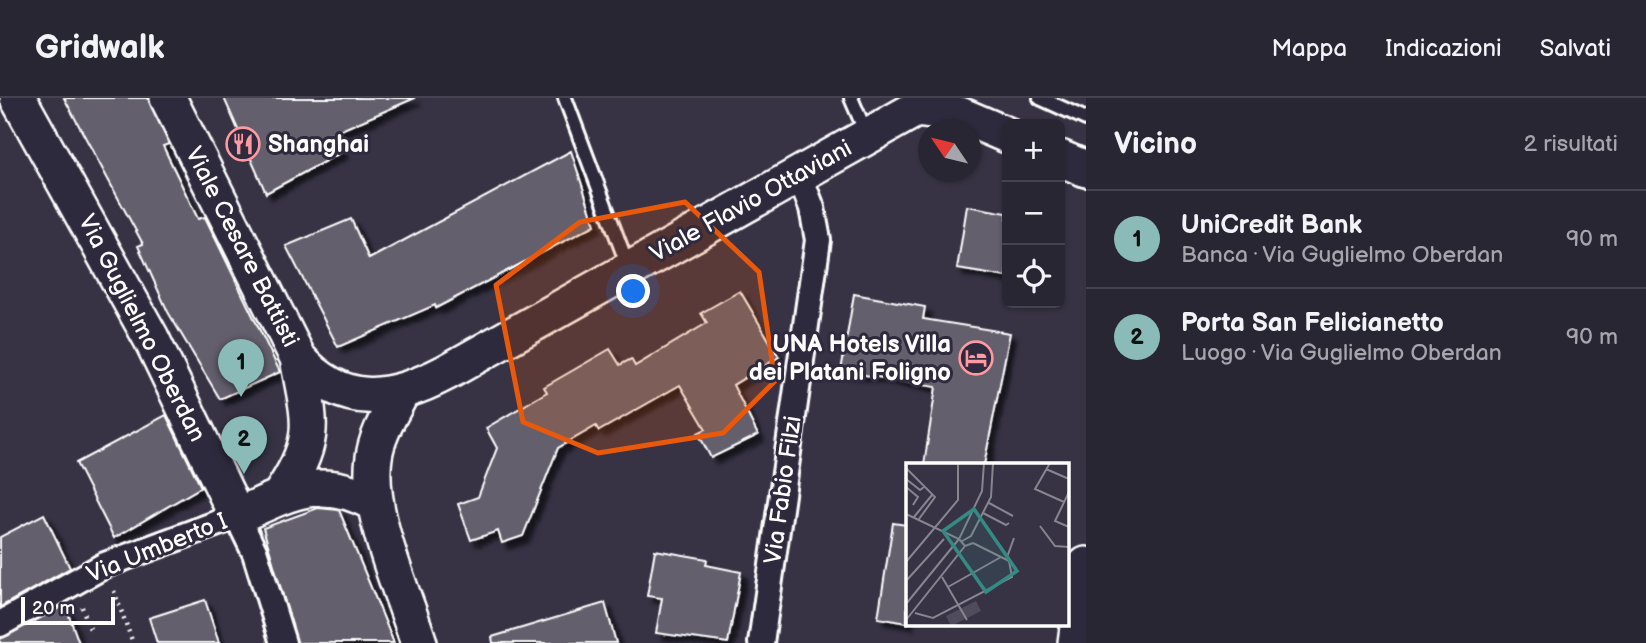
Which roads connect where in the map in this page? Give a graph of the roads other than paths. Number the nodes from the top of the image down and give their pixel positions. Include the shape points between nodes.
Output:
1 (18, 98) edge
2 (168, 98) edge
3 (565, 98) edge
4 (851, 98) edge
5 (1040, 98) edge
6 (923, 103) edge
7 (1086, 119) edge
8 (1002, 133) edge
9 (867, 135) junction
10 (1065, 160) edge
11 (1086, 169) edge
12 (799, 174) junction
13 (630, 269) junction
14 (298, 358) junction
15 (401, 393) junction
16 (280, 496) junction
17 (374, 503) junction
18 (237, 516) junction
19 (1086, 565) edge
20 (0, 624) edge
21 (283, 643) edge
22 (419, 643) edge
23 (761, 643) edge
24 (1076, 643) edge

1 - 18 main road, Via Guglielmo Oberdan via 151,338
2 - 14 main road, Viale Cesare Battisti
3 - 13 lane
4 - 9 lane
5 - 7 lane
6 - 8 main road
6 - 9 main road, Viale Flavio Ottaviani
9 - 12 main road, Viale Flavio Ottaviani
10 - 11 main road
12 - 13 main road, Viale Flavio Ottaviani
12 - 23 street, Via Fabio Filzi via 818,240
13 - 15 main road, Viale Flavio Ottaviani
14 - 15 main road, Viale Cesare Battisti via 320,379 345,391 370,396
14 - 16 main road, Viale Cesare Battisti via 309,440
15 - 17 main road via 374,455
16 - 17 main road via 339,487
16 - 18 main road, Via Umberto I
17 - 22 main road
18 - 20 street, Via Umberto I via 105,565
18 - 21 street, Via Guglielmo Oberdan via 255,553
19 - 24 main road

